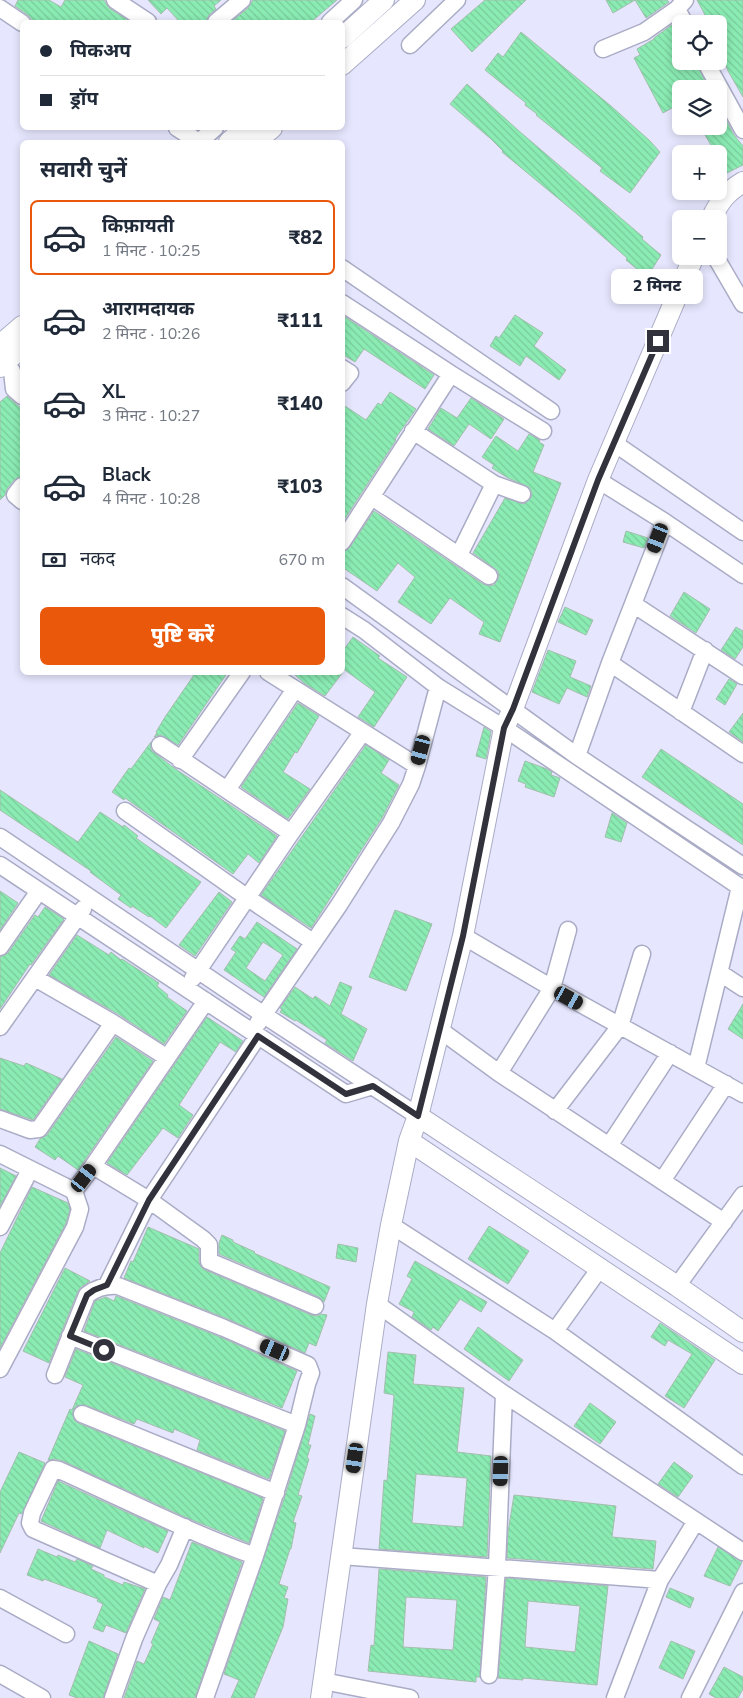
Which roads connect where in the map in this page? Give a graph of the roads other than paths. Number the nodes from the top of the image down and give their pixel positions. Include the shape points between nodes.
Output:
1 (242, 0) edge
2 (415, 0) edge
3 (457, 0) edge
4 (122, 2) edge
5 (366, 3) edge
6 (681, 4) edge
7 (0, 8) edge
8 (145, 20) edge
9 (218, 20) edge
10 (334, 20) edge
11 (20, 23) edge
12 (383, 28) junction
13 (345, 34) edge
14 (410, 45) dead end
15 (603, 49) dead end
16 (345, 62) edge
17 (710, 70) edge
18 (180, 130) edge
19 (213, 130) edge
20 (243, 130) edge
21 (270, 130) edge
22 (743, 130) edge
23 (196, 140) edge
24 (201, 140) edge
25 (231, 140) edge
26 (258, 140) edge
27 (743, 182) edge
28 (715, 210) edge
29 (690, 265) edge
30 (720, 265) edge
31 (345, 270) edge
32 (743, 304) edge
33 (345, 305) edge
34 (20, 331) edge
35 (20, 349) edge
36 (6, 364) edge
37 (345, 370) edge
38 (450, 374) junction
39 (345, 380) edge
40 (20, 394) edge
41 (551, 411) dead end
42 (413, 431) junction
43 (543, 431) dead end
44 (614, 443) junction
45 (598, 480) junction
46 (494, 484) junction
47 (20, 489) edge
48 (522, 494) dead end
49 (372, 497) junction
50 (20, 499) edge
51 (665, 522) junction
52 (743, 532) edge
53 (345, 538) edge
54 (459, 556) junction
55 (743, 575) edge
56 (489, 576) dead end
57 (345, 588) edge
58 (633, 604) junction
59 (345, 618) edge
60 (705, 650) junction
61 (610, 662) junction
62 (240, 675) edge
63 (273, 675) edge
64 (743, 676) edge
65 (438, 687) junction
66 (294, 689) junction
67 (513, 709) junction
68 (681, 712) junction
69 (504, 728) junction
70 (362, 733) junction
71 (160, 745) dead end
72 (743, 754) edge
73 (577, 756) junction
74 (180, 760) junction
75 (417, 766) junction
76 (227, 790) junction
77 (125, 811) dead end
78 (291, 833) junction
79 (0, 837) edge
80 (0, 865) edge
81 (743, 866) edge
82 (742, 888) edge
83 (39, 891) junction
84 (92, 897) junction
85 (248, 898) junction
86 (78, 917) junction
87 (568, 930) dead end
88 (463, 936) junction
89 (313, 942) junction
90 (0, 947) edge
91 (642, 954) dead end
92 (198, 970) junction
93 (720, 974) junction
94 (35, 978) junction
95 (185, 988) junction
96 (552, 988) junction
97 (743, 988) edge
98 (206, 1001) junction
99 (264, 1015) junction
100 (113, 1023) junction
101 (620, 1026) junction
102 (0, 1027) edge
103 (440, 1030) junction
104 (255, 1034) junction
105 (670, 1054) junction
106 (166, 1057) junction
107 (696, 1068) junction
108 (499, 1073) junction
109 (726, 1084) junction
110 (373, 1086) junction
111 (743, 1094) edge
112 (555, 1111) junction
113 (418, 1116) junction
114 (0, 1119) edge
115 (409, 1141) junction
116 (609, 1146) junction
117 (0, 1154) edge
118 (93, 1166) junction
119 (30, 1170) junction
120 (662, 1181) junction
121 (74, 1191) junction
122 (743, 1195) edge
123 (149, 1200) junction
124 (724, 1222) junction
125 (391, 1225) junction
126 (0, 1227) edge
127 (600, 1268) junction
128 (107, 1285) junction
129 (677, 1286) junction
130 (377, 1304) junction
131 (314, 1306) dead end
132 (555, 1330) junction
133 (743, 1332) edge
134 (70, 1336) junction
135 (743, 1364) edge
136 (0, 1368) edge
137 (55, 1375) dead end
138 (504, 1394) junction
139 (82, 1414) dead end
140 (297, 1425) junction
141 (743, 1466) edge
142 (276, 1493) junction
143 (696, 1521) junction
144 (186, 1527) junction
145 (743, 1552) edge
146 (255, 1556) junction
147 (341, 1556) junction
148 (497, 1567) junction
149 (660, 1580) junction
150 (158, 1584) junction
151 (743, 1592) edge
152 (0, 1598) edge
153 (66, 1634) dead end
154 (0, 1674) edge
155 (489, 1675) dead end
156 (322, 1689) edge
157 (42, 1698) edge
158 (113, 1698) edge
159 (205, 1698) edge
160 (410, 1698) edge
161 (615, 1698) edge
162 (690, 1698) edge

1 - 9 street
2 - 12 street
3 - 14 street
4 - 8 street
5 - 10 street
5 - 12 street
5 - 13 street
6 - 15 street via 644,32
7 - 11 street
12 - 16 street
17 - 22 street
18 - 23 street
19 - 24 street
20 - 25 street
21 - 26 street
27 - 28 street via 729,190
29 - 44 street
30 - 32 street
31 - 41 street
33 - 38 street
34 - 36 street
35 - 36 street
36 - 40 street via 14,389
37 - 39 street via 350,373
38 - 42 street
38 - 43 street
42 - 46 street
42 - 49 street
44 - 45 street
44 - 52 street
45 - 51 street
45 - 67 street
46 - 48 street
46 - 54 street
47 - 50 street via 15,495
49 - 53 street
49 - 54 street
51 - 55 street
51 - 58 street
54 - 56 street
57 - 67 street
58 - 60 street
58 - 61 street
59 - 65 street
60 - 64 street
60 - 68 street
61 - 68 street
61 - 73 street
62 - 74 street
63 - 66 street
65 - 69 street
65 - 75 street
66 - 70 street
66 - 76 street
67 - 69 street
67 - 73 street
68 - 72 street
69 - 82 street
69 - 88 street
70 - 75 street
70 - 78 street
71 - 74 street
73 - 81 street
74 - 76 street
75 - 89 street via 391,823
76 - 78 street
77 - 85 street
78 - 85 street
79 - 84 street
80 - 83 street
82 - 93 street
83 - 86 street
83 - 90 street
84 - 86 street
84 - 92 street
85 - 89 street
85 - 92 street
86 - 94 street
86 - 95 street
87 - 96 street
88 - 96 street
88 - 103 street
89 - 99 street
91 - 101 street
92 - 95 street
92 - 99 street
93 - 97 street
93 - 107 street
94 - 100 street
94 - 102 street
95 - 98 street
96 - 101 street
96 - 108 street
98 - 104 street
98 - 106 street
99 - 104 street
99 - 110 street
100 - 106 street
100 - 114 street via 39,1129 30,1130
101 - 105 street
101 - 112 street
103 - 108 street
103 - 113 street
104 - 110 street via 346,1094
104 - 123 street
105 - 107 street
105 - 116 street
106 - 118 street
107 - 109 street
108 - 112 street
109 - 111 street
109 - 120 street
110 - 113 street
112 - 116 street
113 - 115 street
113 - 129 street
115 - 125 street
115 - 127 street
116 - 120 street
117 - 119 street
118 - 121 street
118 - 123 street
119 - 121 street
119 - 126 street
120 - 124 street
121 - 136 street via 80,1209 75,1227
122 - 124 street
123 - 128 street
123 - 131 street via 209,1245 209,1261
124 - 129 street
125 - 130 street
125 - 132 street
127 - 132 street
127 - 135 street
128 - 134 street via 87,1295
128 - 140 street via 118,1286 224,1328 308,1365 311,1373
129 - 133 street
130 - 138 street
130 - 147 street
132 - 141 street
134 - 137 street
134 - 140 street
138 - 143 street
138 - 148 street
139 - 142 street
140 - 142 street
142 - 146 street
143 - 145 street
143 - 149 street
144 - 146 street
144 - 150 street
144 - 150 street via 59,1470 52,1469 50,1473 32,1513 30,1523 33,1529
146 - 159 street
147 - 148 street
147 - 156 street
148 - 149 street
148 - 155 street
149 - 161 street
150 - 158 street
151 - 162 street
152 - 153 street
154 - 157 street
156 - 160 street

